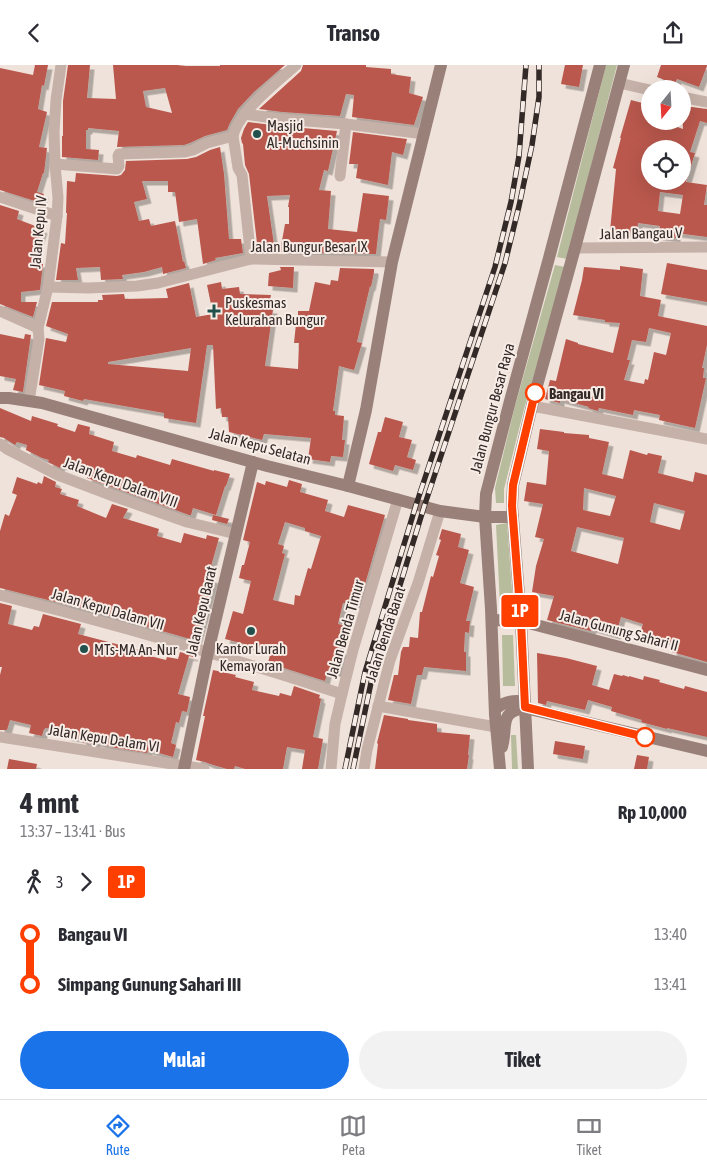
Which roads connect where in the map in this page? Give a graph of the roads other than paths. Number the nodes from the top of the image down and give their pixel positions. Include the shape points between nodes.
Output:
1 (61, 65) edge
2 (296, 65) edge
3 (440, 65) edge
4 (600, 65) edge
5 (624, 65) edge
6 (619, 83) junction
7 (641, 88) edge
8 (691, 99) edge
9 (707, 102) edge
10 (244, 114) junction
11 (346, 124) junction
12 (424, 135) junction
13 (233, 136) junction
14 (55, 164) junction
15 (340, 176) dead end
16 (0, 197) edge
17 (57, 216) junction
18 (707, 247) edge
19 (575, 248) junction
20 (251, 259) junction
21 (392, 262) junction
22 (48, 287) junction
23 (0, 311) edge
24 (38, 328) junction
25 (0, 399) edge
26 (29, 401) junction
27 (532, 406) junction
28 (707, 439) edge
29 (0, 445) edge
30 (253, 462) junction
31 (348, 486) junction
32 (398, 499) junction
33 (440, 511) junction
34 (485, 517) junction
35 (513, 517) junction
36 (236, 534) junction
37 (0, 595) edge
38 (492, 619) junction
39 (521, 621) junction
40 (208, 652) junction
41 (707, 670) edge
42 (494, 691) junction
43 (342, 694) junction
44 (525, 700) junction
45 (378, 706) junction
46 (495, 709) junction
47 (496, 727) junction
48 (0, 737) edge
49 (707, 751) edge
50 (499, 763) edge
51 (185, 767) edge
52 (204, 769) edge
53 (331, 769) edge
54 (364, 769) edge
55 (528, 769) edge

1 - 14 street, Jalan Kepu IV via 54,131
2 - 10 street
3 - 12 street
4 - 34 street, Jalan Bungur Besar Raya via 490,477
5 - 6 street
6 - 7 street
6 - 19 street
8 - 9 street
10 - 11 street
10 - 13 street
11 - 12 street
11 - 15 street
12 - 21 street
13 - 14 street via 185,152 118,154 117,169
13 - 20 street via 242,175
14 - 17 street, Jalan Kepu IV
16 - 17 street
17 - 22 street, Jalan Kepu IV
18 - 19 street, Jalan Bangau V
19 - 27 street
20 - 21 street, Jalan Bungur Besar IX
20 - 22 street, Jalan Bungur Besar IX via 137,286
21 - 31 street via 366,410
22 - 24 street, Jalan Kepu IV
23 - 24 street
24 - 26 street, Jalan Kepu IV
25 - 26 street, Jalan Kepu Selatan
26 - 30 street, Jalan Kepu Selatan
27 - 28 street
27 - 35 street via 513,485
29 - 36 street, Jalan Kepu Dalam VIII via 58,475 116,497 187,522
30 - 31 street, Jalan Kepu Selatan
30 - 36 street, Jalan Kepu Barat
31 - 32 street, Jalan Kepu Selatan
32 - 33 street, Jalan Kepu Selatan
32 - 43 street, Jalan Benda Timur
33 - 34 street, Jalan Kepu Selatan
33 - 45 street, Jalan Benda Barat via 390,660
34 - 35 street, Jalan Kepu Selatan
34 - 38 street, Jalan Bungur Besar Raya
35 - 39 street
36 - 40 street, Jalan Kepu Barat
37 - 40 street, Jalan Kepu Dalam VII
38 - 39 street, Jalan Gunung Sahari II
38 - 42 street, Jalan Bungur Besar Raya
39 - 41 street, Jalan Gunung Sahari II
39 - 44 street
40 - 43 street, Jalan Kepu Dalam VII
40 - 51 street, Jalan Kepu Barat
42 - 44 street via 519,694
42 - 46 street, Jalan Bungur Besar Raya
43 - 53 street, Jalan Benda Timur via 335,723
44 - 46 street via 506,702
44 - 49 street
44 - 50 street via 506,718
44 - 55 street
45 - 47 street
45 - 54 street, Jalan Benda Barat
46 - 47 street, Jalan Bungur Besar Raya
47 - 50 street, Jalan Bungur Besar Raya
48 - 51 street, Jalan Kepu Dalam VI
51 - 52 street, Jalan Kepu Dalam VI

